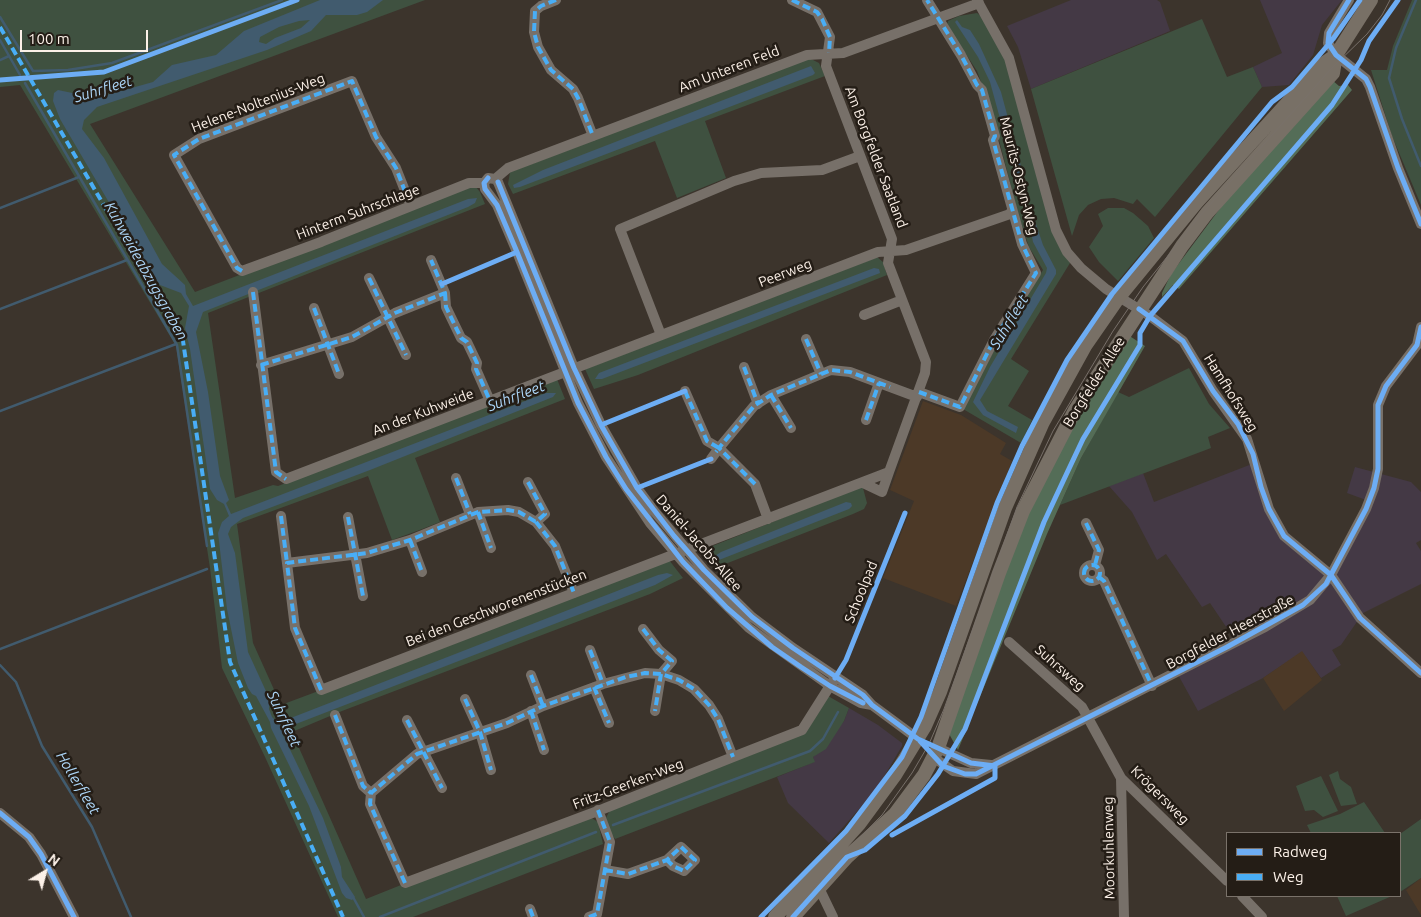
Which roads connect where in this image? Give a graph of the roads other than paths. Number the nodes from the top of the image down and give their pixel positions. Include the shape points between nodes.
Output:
1 (556, 0) edge
2 (792, 0) edge
3 (927, 0) edge
4 (1349, 0) edge
5 (1371, 0) edge
6 (978, 2) edge
7 (937, 18) junction
8 (829, 53) junction
9 (1336, 55) junction
10 (592, 136) junction
11 (860, 156) junction
12 (495, 179) junction
13 (484, 183) junction
14 (411, 206) junction
15 (1012, 210) junction
16 (1421, 224) edge
17 (890, 251) junction
18 (431, 260) dead end
19 (242, 271) joint
20 (369, 278) dead end
21 (252, 292) dead end
22 (445, 293) junction
23 (1119, 297) junction
24 (902, 300) junction
25 (314, 308) dead end
26 (1139, 310) junction
27 (864, 316) dead end
28 (387, 317) junction
29 (1421, 327) edge
30 (660, 335) junction
31 (806, 339) dead end
32 (326, 343) junction
33 (406, 355) dead end
34 (261, 365) junction
35 (744, 367) dead end
36 (570, 370) junction
37 (339, 374) dead end
38 (821, 374) junction
39 (879, 383) junction
40 (685, 391) dead end
41 (918, 394) junction
42 (771, 396) junction
43 (490, 401) junction
44 (758, 404) junction
45 (866, 420) dead end
46 (791, 428) dead end
47 (719, 448) junction
48 (710, 459) dead end
49 (890, 472) junction
50 (456, 478) dead end
51 (528, 482) dead end
52 (863, 483) junction
53 (474, 513) junction
54 (282, 516) dead end
55 (348, 517) dead end
56 (768, 519) junction
57 (536, 522) junction
58 (1086, 523) dead end
59 (410, 540) junction
60 (491, 548) dead end
61 (681, 553) junction
62 (356, 554) junction
63 (287, 563) junction
64 (422, 572) dead end
65 (1331, 576) junction
66 (574, 593) junction
67 (363, 596) dead end
68 (643, 629) dead end
69 (1009, 642) dead end
70 (590, 650) dead end
71 (1421, 673) edge
72 (661, 674) junction
73 (531, 675) dead end
74 (832, 682) junction
75 (598, 686) junction
76 (1152, 686) junction
77 (465, 699) dead end
78 (543, 706) junction
79 (531, 711) junction
80 (655, 711) dead end
81 (334, 714) dead end
82 (1089, 718) junction
83 (407, 720) dead end
84 (609, 723) dead end
85 (480, 732) junction
86 (918, 739) junction
87 (544, 750) dead end
88 (935, 752) junction
89 (423, 754) junction
90 (733, 758) junction
91 (491, 770) dead end
92 (1121, 778) junction
93 (442, 788) dead end
94 (371, 793) junction
95 (598, 810) junction
96 (0, 813) edge
97 (667, 860) dead end
98 (606, 870) junction
99 (1226, 879) edge
100 (819, 888) junction
101 (1243, 897) edge
102 (74, 917) edge
103 (589, 917) edge
104 (774, 917) edge
105 (793, 917) edge
106 (833, 917) edge
107 (1124, 917) edge
108 (1262, 917) edge

1 - 10 street via 535,11 534,32 551,70 578,98
2 - 8 street, Am Borgfelder Saatland via 817,12 822,19 830,37
3 - 7 street, Maurits-Ostyn-Weg
4 - 9 street via 1328,33 1328,44
5 - 9 main road, Borgfelder Allee
6 - 7 street, Am Unteren Feld
6 - 23 street, Hamfhofsweg via 1009,58 1061,241 1080,268
7 - 8 street, Am Unteren Feld via 842,53
7 - 15 street, Maurits-Ostyn-Weg via 982,90
8 - 10 street, Am Unteren Feld via 807,54
8 - 11 street, Am Borgfelder Saatland via 826,66
9 - 16 street via 1360,74 1370,87
9 - 23 main road, Borgfelder Allee via 1323,64 1196,203
9 - 26 main road, Borgfelder Allee via 1332,73 1207,213
10 - 12 street, Am Unteren Feld via 508,168
11 - 17 street, Am Borgfelder Saatland via 892,239
11 - 30 street via 822,170 761,173 734,181 620,229
12 - 13 street via 488,178
12 - 36 street, Daniel-Jacobs-Allee via 526,248
13 - 14 street, Hinterm Suhrschlage via 469,184
13 - 36 street, Daniel-Jacobs-Allee
14 - 19 street, Hinterm Suhrschlage
14 - 19 street, Helene-Noltenius-Weg via 396,168 376,137 352,81 199,139 174,154 237,268
15 - 17 street, Peerweg via 1010,214 906,250
15 - 41 street, Maurits-Ostyn-Weg via 1022,244 1036,273 994,340 960,407
17 - 24 street, Am Borgfelder Saatland via 888,263
17 - 30 street, Peerweg via 878,252
18 - 22 street
20 - 28 street
21 - 34 street via 259,351 263,358
22 - 28 street
22 - 43 street via 446,307 477,363 476,369
23 - 26 street, Hamfhofsweg
23 - 86 main road, Borgfelder Allee via 1066,377 1027,457 1005,508 940,692
24 - 27 street
24 - 41 street, Am Borgfelder Saatland via 926,362
25 - 32 street
26 - 65 street, Hamfhofsweg via 1183,341 1195,357 1213,391 1247,439 1269,509 1284,536
26 - 88 main road, Borgfelder Allee via 1075,410 1023,510
28 - 32 street via 352,337
28 - 33 street
29 - 65 street, Borgfelder Heerstraße via 1417,345 1380,398 1376,414 1379,454 1374,488
30 - 36 street, Peerweg
31 - 38 street
32 - 34 street
32 - 37 street
34 - 43 street, An der Kuhweide via 276,472 286,478
35 - 44 street
36 - 43 street, An der Kuhweide
36 - 61 street, Daniel-Jacobs-Allee via 578,403 606,458 650,522
38 - 39 street via 831,370 850,372
38 - 42 street
39 - 41 street
39 - 45 street
40 - 47 street via 707,441
41 - 49 street, Am Borgfelder Saatland
42 - 44 street
42 - 46 street
44 - 47 street
47 - 48 street
47 - 56 street via 755,484
49 - 52 street
49 - 52 street, Am Borgfelder Saatland via 882,492
50 - 53 street
51 - 57 street via 544,514
52 - 56 street
53 - 57 street via 508,510
53 - 59 street
53 - 60 street
54 - 63 street
55 - 62 street
56 - 61 street
57 - 66 street via 555,546
58 - 76 street via 1100,550 1095,565 1099,569 1099,577 1104,581
59 - 62 street
59 - 64 street
61 - 66 street, Bei den Geschworenenstücken
61 - 74 street, Daniel-Jacobs-Allee via 752,617
62 - 63 street
62 - 67 street
63 - 66 street, Bei den Geschworenenstücken via 295,628 321,690
65 - 71 street, Hamfhofsweg via 1360,618
65 - 76 street, Borgfelder Heerstraße via 1303,605
68 - 72 street via 672,661
69 - 82 street, Suhrsweg via 1074,699
70 - 75 street
72 - 75 street via 645,673
72 - 80 street
72 - 90 street via 694,689 709,705
73 - 78 street
74 - 86 street, Daniel-Jacobs-Allee via 863,695
74 - 90 street, Fritz-Geerken-Weg via 802,730
75 - 78 street
75 - 84 street
76 - 82 street, Borgfelder Heerstraße
77 - 85 street
78 - 79 street
79 - 85 street
79 - 87 street
81 - 94 street via 363,786
82 - 88 street, Borgfelder Heerstraße via 995,766 971,763
82 - 92 street, Krögersweg
83 - 89 street
85 - 89 street
85 - 91 street
86 - 88 main road
86 - 104 main road via 858,824
88 - 100 main road via 924,775 895,814 847,857
89 - 93 street
89 - 94 street via 417,754
90 - 95 street, Fritz-Geerken-Weg
92 - 99 street, Krögersweg
92 - 107 street, Moorkuhlenweg
94 - 95 street, Fritz-Geerken-Weg via 370,804 405,883
95 - 98 street via 610,842
96 - 102 street via 29,837
97 - 98 street via 628,874
98 - 103 street via 597,914
100 - 105 main road
100 - 106 street
101 - 108 street

